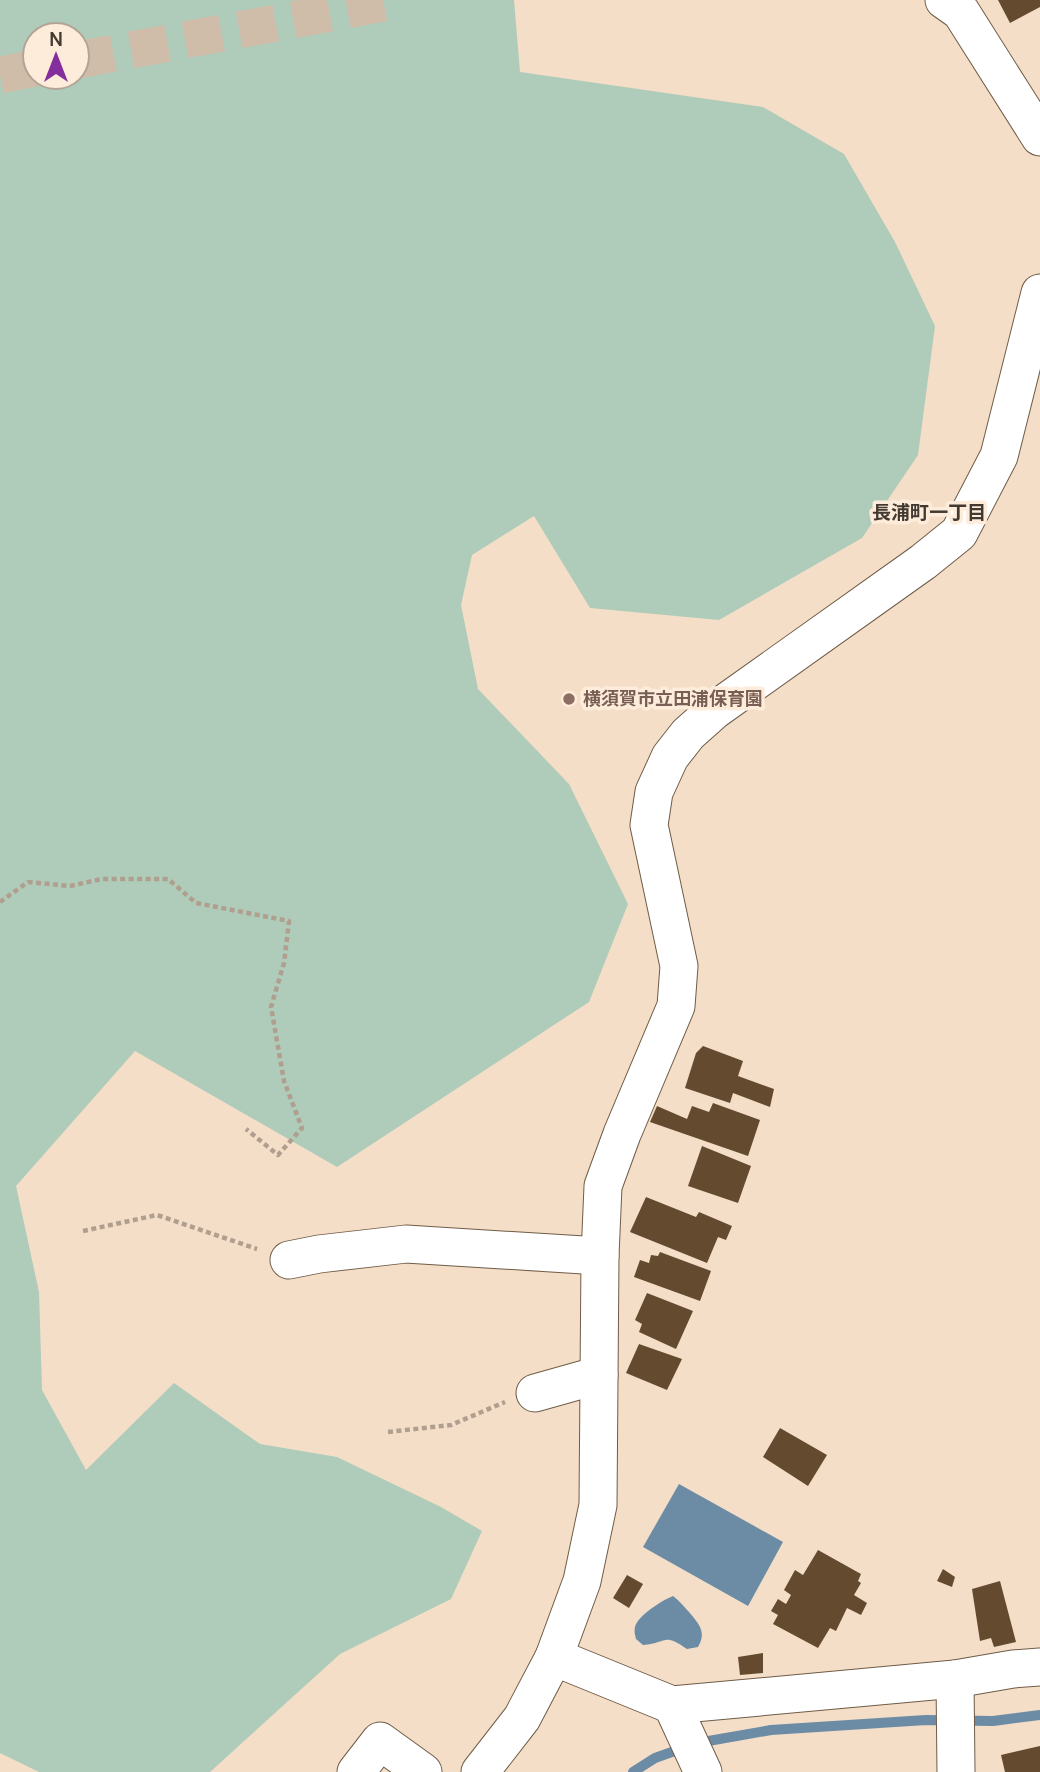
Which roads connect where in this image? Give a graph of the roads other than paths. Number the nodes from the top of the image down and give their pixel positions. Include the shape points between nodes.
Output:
1 (944, 0) edge
2 (1040, 137) edge
3 (1040, 293) edge
4 (600, 1256) junction
5 (289, 1260) road end
6 (599, 1375) junction
7 (535, 1393) road end
8 (554, 1657) junction
9 (1040, 1667) edge
10 (955, 1679) junction
11 (672, 1705) junction
12 (356, 1772) edge
13 (423, 1772) edge
14 (480, 1772) edge
15 (703, 1772) edge
16 (956, 1772) edge

1 - 2 street via 961,12
3 - 4 street via 999,456 959,533 715,710 670,757 654,792 649,825 678,965 676,1006 603,1186
4 - 5 street via 406,1244
4 - 6 street
6 - 7 street
6 - 8 street via 598,1505 582,1581
8 - 11 street
8 - 14 street via 522,1718
9 - 10 street
10 - 11 street
10 - 16 street
11 - 15 street
12 - 13 street via 380,1741

